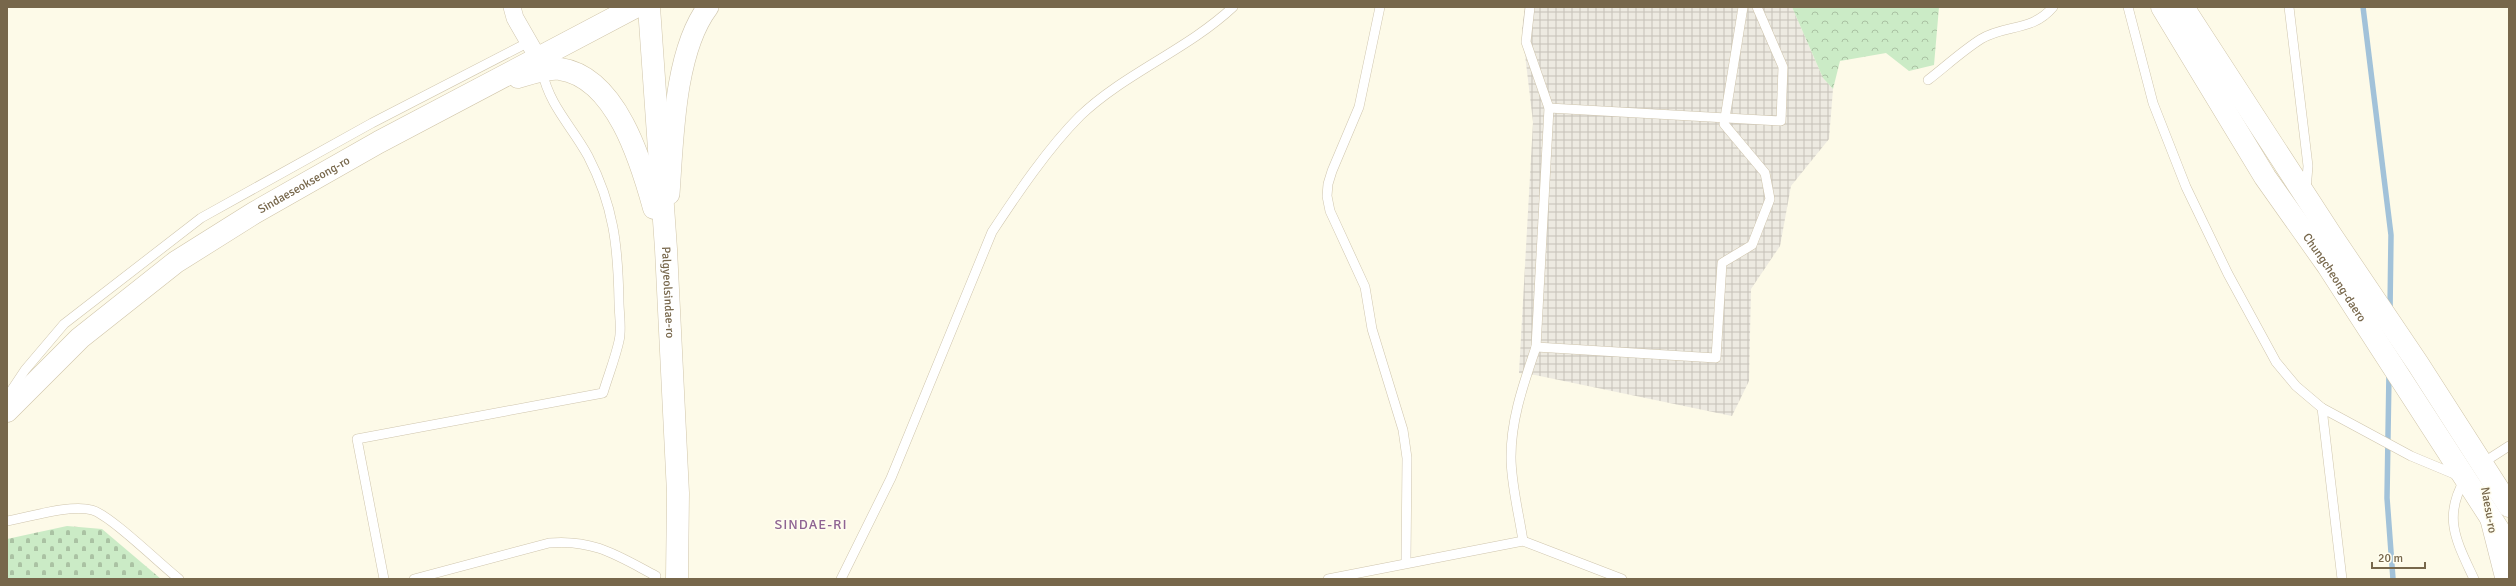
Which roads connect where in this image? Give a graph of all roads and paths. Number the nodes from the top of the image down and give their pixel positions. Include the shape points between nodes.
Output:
1 (512, 7) edge
2 (635, 7) edge
3 (649, 7) edge
4 (708, 7) edge
5 (1233, 7) edge
6 (1380, 7) edge
7 (1530, 7) edge
8 (1743, 7) edge
9 (1757, 7) edge
10 (2053, 7) edge
11 (2128, 7) edge
12 (2162, 7) edge
13 (2183, 7) edge
14 (2289, 7) edge
15 (536, 57) junction
16 (1928, 80) dead end
17 (1549, 108) junction
18 (1726, 118) junction
19 (2305, 195) junction
20 (666, 249) junction
21 (1536, 347) junction
22 (7, 397) edge
23 (2322, 408) junction
24 (7, 411) edge
25 (2509, 446) edge
26 (2474, 471) junction
27 (2499, 510) edge
28 (7, 521) edge
29 (1523, 541) junction
30 (2509, 546) edge
31 (1406, 562) junction
32 (656, 576) dead end
33 (180, 579) edge
34 (384, 579) edge
35 (414, 579) edge
36 (678, 579) edge
37 (841, 579) edge
38 (1328, 579) edge
39 (1622, 579) edge
40 (2342, 579) edge
41 (2474, 579) edge
42 (2506, 579) edge

1 - 15 street
2 - 15 main road, Sindaeseokseong-ro
3 - 20 main road, Palgyeolsindae-ro
4 - 20 street via 691,41 674,122
5 - 37 lane via 1081,116 1007,210 992,232 890,478
6 - 31 lane via 1359,107 1332,171 1327,196 1330,211 1365,287 1372,329 1403,430 1407,465
7 - 17 lane via 1526,42
8 - 18 lane
9 - 18 lane via 1783,67 1781,121
10 - 16 lane via 2031,25 1982,39
11 - 23 lane via 2154,103 2186,187 2228,274 2276,362 2296,386
12 - 26 main road, Chungcheong-daero via 2265,177 2328,266 2421,412
13 - 19 main road, Chungcheong-daero
14 - 19 lane via 2308,166
15 - 20 main road via 559,69 579,74 599,89 619,117 648,186
15 - 22 lane via 378,119 201,218 64,324 25,370
15 - 24 main road, Sindaeseokseong-ro via 254,213 176,262 80,338
15 - 34 lane via 546,90 555,108 587,155 599,180 614,225 618,262 619,340 608,378 603,394 357,439
17 - 18 lane
17 - 21 lane
18 - 21 lane via 1724,124 1765,173 1770,199 1752,245 1722,263 1716,358
19 - 26 main road, Chungcheong-daero via 2418,364
20 - 36 main road, Palgyeolsindae-ro via 678,493
21 - 29 lane via 1520,397 1511,450
23 - 26 lane via 2411,456
23 - 40 lane
25 - 26 lane
26 - 27 main road, Chungcheong-daero
26 - 41 lane via 2457,492 2452,524 2457,544
27 - 30 main road, Chungcheong-daero
27 - 42 street, Naesu-ro
28 - 33 lane via 76,508 93,510 109,520
29 - 31 lane
29 - 39 lane
31 - 38 lane
32 - 35 lane via 592,545 568,541 549,543

